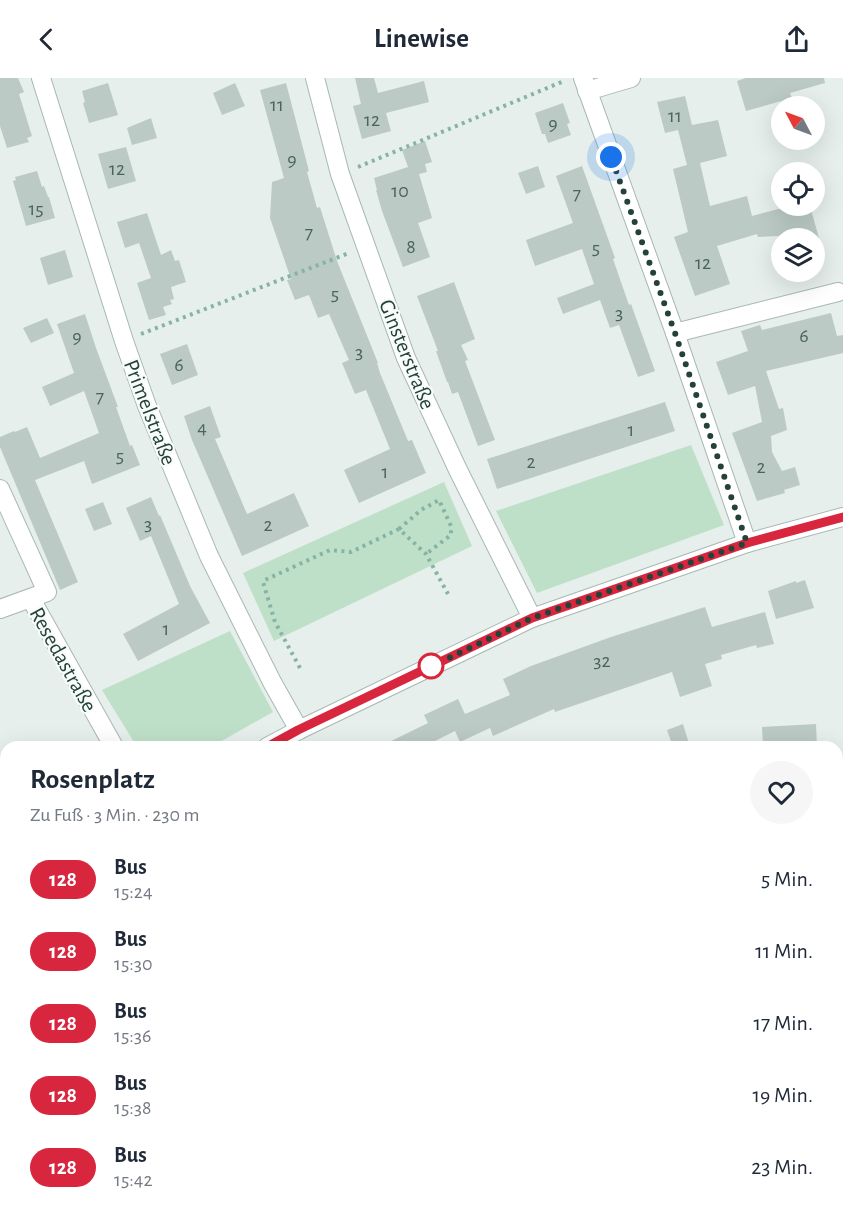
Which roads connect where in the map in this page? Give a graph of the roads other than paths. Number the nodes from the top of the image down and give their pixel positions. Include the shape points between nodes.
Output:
1 (41, 78) edge
2 (315, 78) edge
3 (631, 78) edge
4 (585, 84) edge
5 (838, 292) dead end
6 (675, 333) junction
7 (0, 489) edge
8 (843, 517) edge
9 (747, 543) junction
10 (31, 599) junction
11 (1, 606) edge
12 (532, 618) junction
13 (298, 730) junction
14 (111, 741) edge
15 (278, 741) edge

1 - 13 street, Primelstraße via 147,406 209,556
2 - 12 street, Ginsterstraße via 340,174 406,357
3 - 4 street
4 - 6 street
5 - 6 street
6 - 9 street
7 - 10 street via 47,592
8 - 9 street
9 - 12 street
10 - 11 street, Resedastraße
10 - 14 street, Resedastraße
12 - 13 street
13 - 15 street

